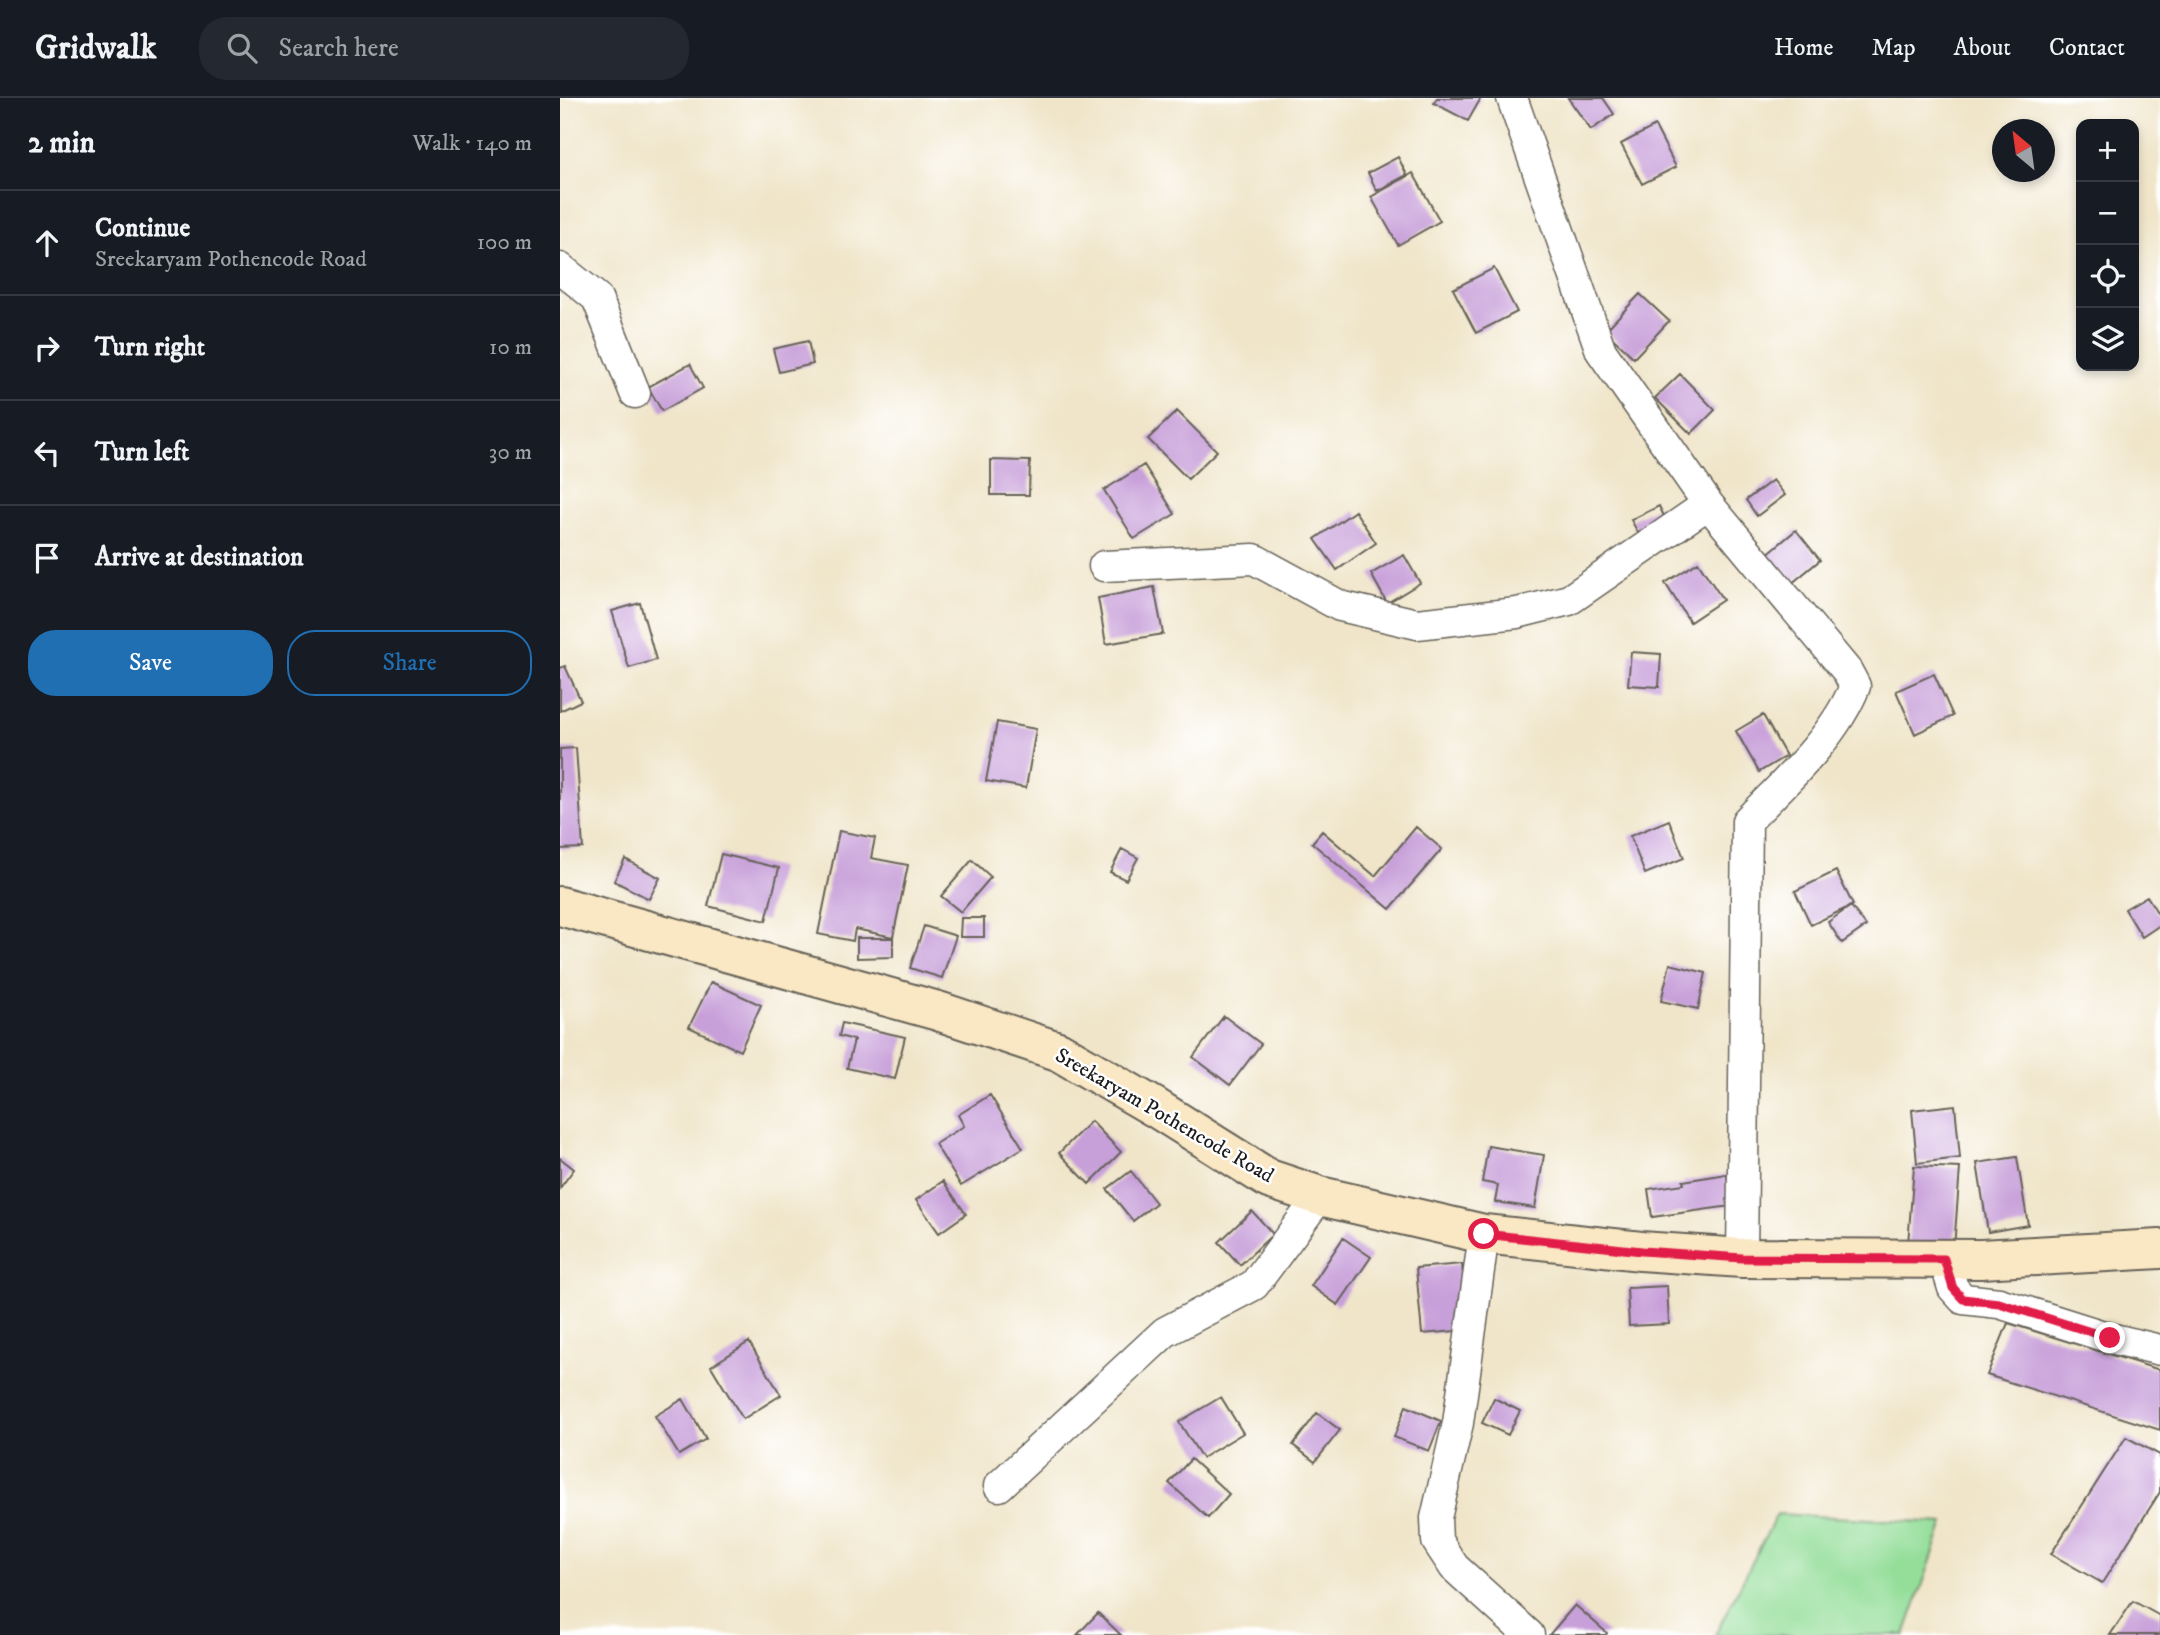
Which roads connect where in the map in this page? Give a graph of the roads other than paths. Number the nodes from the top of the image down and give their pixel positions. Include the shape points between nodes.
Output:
1 (1512, 98) edge
2 (560, 268) edge
3 (635, 393) dead end
4 (1708, 504) junction
5 (1104, 566) dead end
6 (560, 906) edge
7 (1320, 1196) junction
8 (1484, 1234) junction
9 (2160, 1250) edge
10 (1742, 1258) junction
11 (1944, 1259) junction
12 (2160, 1350) edge
13 (999, 1486) dead end
14 (1529, 1635) edge

1 - 4 street via 1601,351
2 - 3 street via 597,298
4 - 5 street via 1569,600 1517,613 1417,624 1340,606 1254,559
4 - 10 street via 1855,686 1846,709 1747,821
6 - 7 main road, Sreekaryam Pothencode Road via 937,1011 1058,1051 1269,1179
7 - 8 main road, Sreekaryam Pothencode Road
7 - 13 street via 1254,1285 1165,1332
8 - 10 main road, Sreekaryam Pothencode Road
8 - 14 street via 1458,1423 1436,1518 1437,1541 1454,1567
9 - 11 main road, Sreekaryam Pothencode Road
10 - 11 main road, Sreekaryam Pothencode Road
11 - 12 street via 1953,1288 1963,1299 1999,1303

